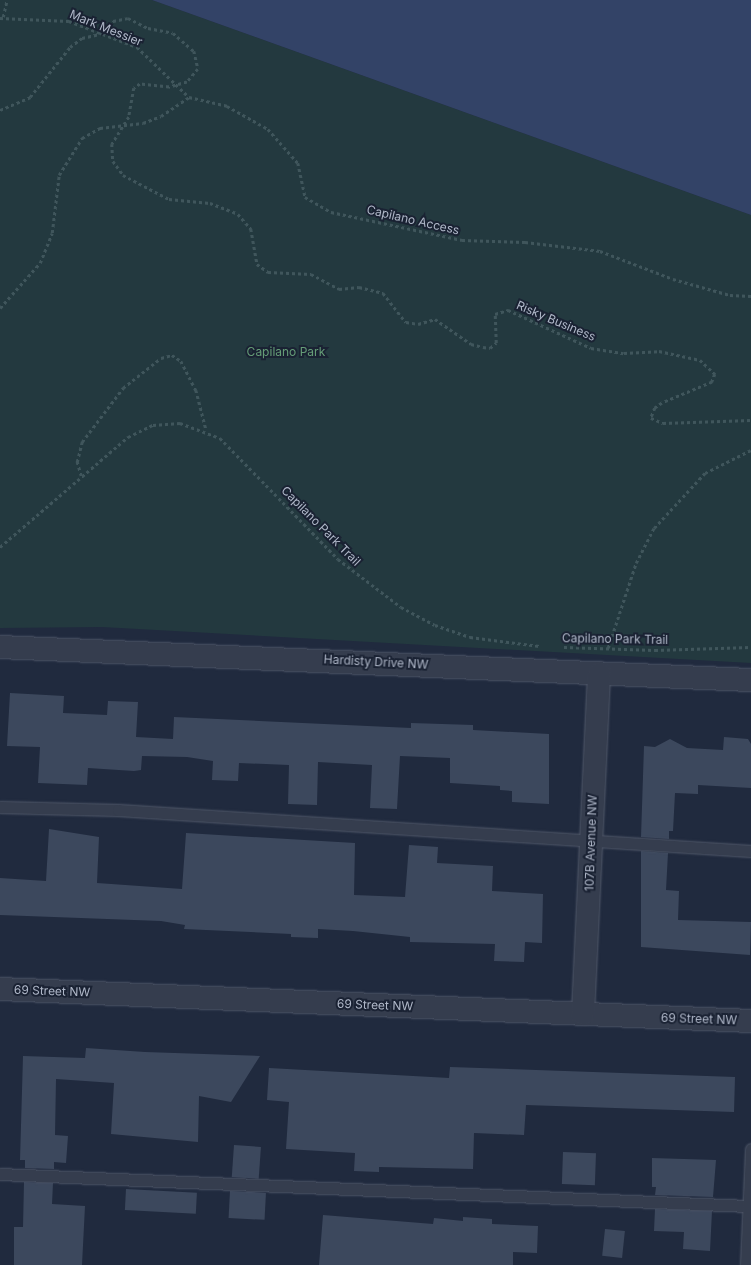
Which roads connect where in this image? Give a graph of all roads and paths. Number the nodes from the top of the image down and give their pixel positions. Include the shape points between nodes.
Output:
1 (7, 0) edge
2 (2, 18) edge
3 (99, 34) junction
4 (177, 85) junction
5 (189, 97) junction
6 (0, 110) edge
7 (124, 124) junction
8 (751, 296) edge
9 (0, 308) edge
10 (751, 420) edge
11 (206, 430) junction
12 (751, 450) edge
13 (81, 476) junction
14 (0, 547) edge
15 (0, 647) edge
16 (548, 647) dead end
17 (556, 647) dead end
18 (751, 647) edge
19 (608, 648) junction
20 (599, 673) junction
21 (751, 680) edge
22 (0, 807) edge
23 (591, 842) junction
24 (751, 851) edge
25 (0, 989) edge
26 (583, 1014) junction
27 (751, 1021) edge
28 (751, 1149) edge
29 (0, 1174) edge
30 (748, 1206) junction
31 (746, 1265) edge

1 - 2 path
2 - 3 path, Mark Messier via 69,21
3 - 4 path, Mark Messier via 136,47
3 - 4 path via 112,21 123,17 173,33 194,51 198,59 198,69 192,77
3 - 6 path via 82,38 70,47 30,97
4 - 5 path, Mark Messier
4 - 7 path via 140,84 134,88
5 - 7 path via 161,116
5 - 8 path, Capilano Access via 227,106 268,129 298,163 305,197 332,212 462,240 525,242 600,251 673,279 730,294
7 - 9 path via 100,128 82,138 68,154 59,175 52,234 40,263
7 - 10 path, Risky Business via 112,144 113,161 124,175 169,198 210,203 238,214 251,229 257,264 268,272 311,274 339,289 359,287 383,293 406,322 418,324 436,320 471,344 483,348 490,348 496,343 495,314 508,310 591,348 624,353 659,351 700,360 715,374 712,382 662,403 655,408 651,418 663,423
11 - 13 path, Capilano Park Trail via 180,423 153,425 128,437
11 - 13 path via 196,390 181,361 172,355 161,358 123,388 82,442 77,462
11 - 16 path, Capilano Park Trail via 232,448 338,559 401,607 435,625 470,637
12 - 19 path via 705,473 654,528 636,563
13 - 14 path, Capilano Park Trail
15 - 20 street, Hardisty Drive NW
17 - 19 path, Capilano Park Trail
18 - 19 path, Capilano Park Trail
20 - 21 street, Hardisty Drive NW
20 - 23 street, 107B Avenue NW
22 - 23 lane via 118,810
23 - 24 lane
23 - 26 street, 107B Avenue NW
25 - 26 street, 69 Street NW
26 - 27 street, 69 Street NW
28 - 30 lane
29 - 30 lane
30 - 31 lane

